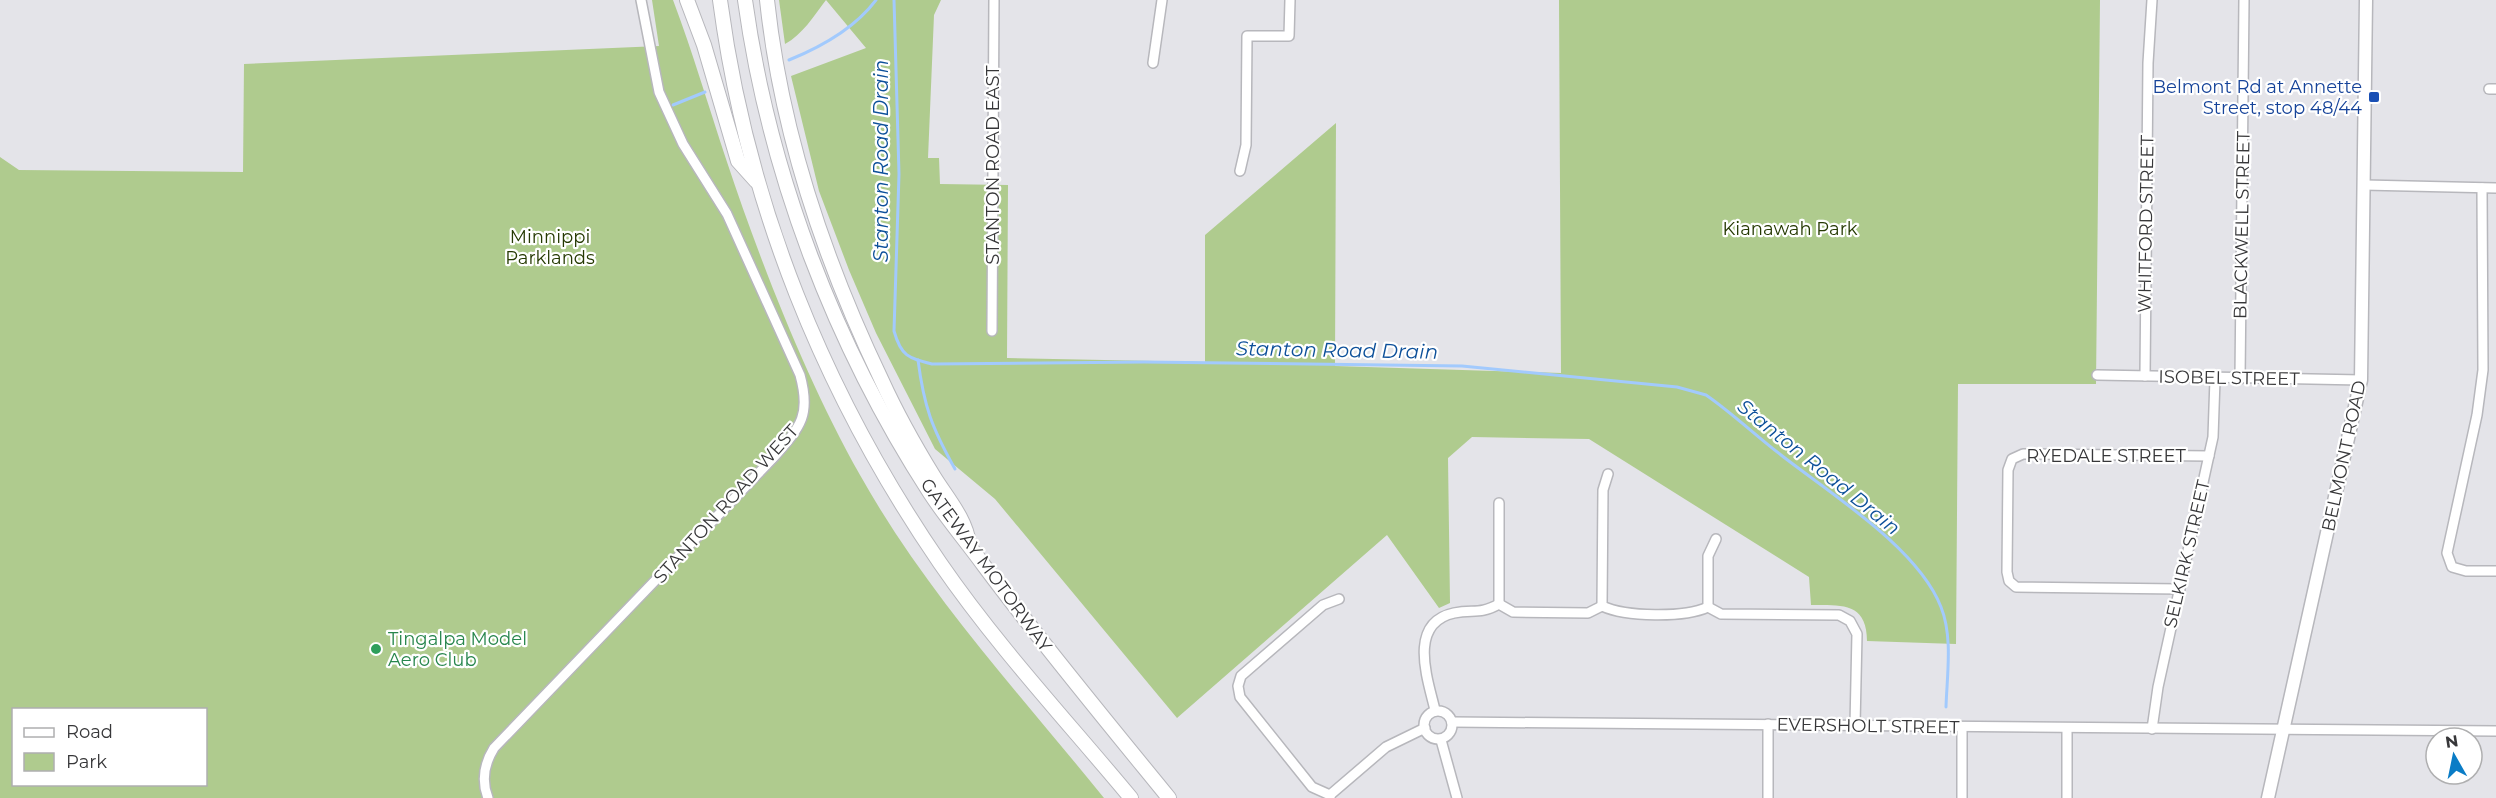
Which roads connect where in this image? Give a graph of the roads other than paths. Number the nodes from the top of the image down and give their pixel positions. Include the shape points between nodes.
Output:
1 (641, 0) edge
2 (687, 0) edge
3 (720, 0) edge
4 (745, 0) edge
5 (767, 0) edge
6 (994, 0) edge
7 (1162, 0) edge
8 (1290, 0) edge
9 (2152, 0) edge
10 (2244, 0) edge
11 (2366, 0) edge
12 (1153, 63) dead end
13 (1240, 171) dead end
14 (757, 182) junction
15 (2364, 185) junction
16 (2482, 188) junction
17 (2496, 188) edge
18 (992, 331) dead end
19 (2097, 375) dead end
20 (2145, 376) junction
21 (2215, 379) junction
22 (2240, 379) junction
23 (2361, 380) junction
24 (2209, 456) junction
25 (1608, 474) dead end
26 (1499, 503) dead end
27 (1716, 539) dead end
28 (970, 547) junction
29 (2496, 571) edge
30 (2180, 589) junction
31 (1339, 599) dead end
32 (1499, 604) junction
33 (1602, 606) junction
34 (1708, 607) junction
35 (1435, 710) junction
36 (1452, 722) junction
37 (1768, 724) junction
38 (1855, 725) junction
39 (1962, 727) junction
40 (1425, 728) junction
41 (2067, 728) junction
42 (2152, 729) junction
43 (2283, 730) junction
44 (2496, 731) edge
45 (1442, 740) junction
46 (1330, 796) edge
47 (488, 798) edge
48 (1131, 798) edge
49 (1169, 798) edge
50 (1457, 798) edge
51 (1768, 798) edge
52 (1962, 798) edge
53 (2067, 798) edge
54 (2268, 798) edge

1 - 47 street, STANTON ROAD WEST via 659,92 683,144 732,225 800,375 806,396 805,411 799,428 775,456 494,748 484,769
2 - 14 highway via 738,161
3 - 14 highway, GATEWAY MOTORWAY
4 - 28 highway, GATEWAY MOTORWAY via 776,148 794,208 834,312 909,459
5 - 28 highway via 787,115 816,218 840,284 882,382 967,530
6 - 18 street, STANTON ROAD EAST
7 - 12 street
8 - 13 street via 1289,36 1247,36 1246,145
9 - 20 street, WHITFORD STREET
10 - 22 street, BLACKWELL STREET
11 - 15 main road, BELMONT ROAD
14 - 48 highway, GATEWAY MOTORWAY via 808,326 875,462 977,611
15 - 16 street
15 - 23 main road, BELMONT ROAD
16 - 17 street
16 - 29 street via 2483,370 2447,553 2452,567
19 - 20 street, ISOBEL STREET
20 - 21 street, ISOBEL STREET
21 - 22 street, ISOBEL STREET
21 - 24 street, SELKIRK STREET via 2214,437
22 - 23 street, ISOBEL STREET
23 - 43 main road, BELMONT ROAD
24 - 30 street, SELKIRK STREET
24 - 30 street, RYEDALE STREET via 2023,454 2012,459 2008,470 2007,572 2016,587
25 - 33 street via 1603,490
26 - 32 street
27 - 34 street via 1708,556
28 - 49 highway, GATEWAY MOTORWAY
30 - 42 street, SELKIRK STREET
31 - 46 street via 1323,605 1241,676 1238,686 1240,697 1312,787
32 - 33 street via 1513,612 1588,613
32 - 35 street via 1484,612 1454,613 1431,628 1423,654
33 - 34 street via 1616,613 1694,614
34 - 38 street via 1721,614 1839,615 1850,621 1857,634
35 - 36 street via 1446,713
35 - 40 street via 1426,717
36 - 37 street, EVERSHOLT STREET
36 - 45 street via 1450,733
37 - 38 street, EVERSHOLT STREET
37 - 51 street
38 - 39 street, EVERSHOLT STREET
39 - 41 street, EVERSHOLT STREET
39 - 52 street
40 - 45 street via 1430,737
40 - 46 street via 1386,747
41 - 42 street, EVERSHOLT STREET
41 - 53 street
42 - 43 street, EVERSHOLT STREET
43 - 44 street, EVERSHOLT STREET
43 - 54 main road, BELMONT ROAD
45 - 50 street

